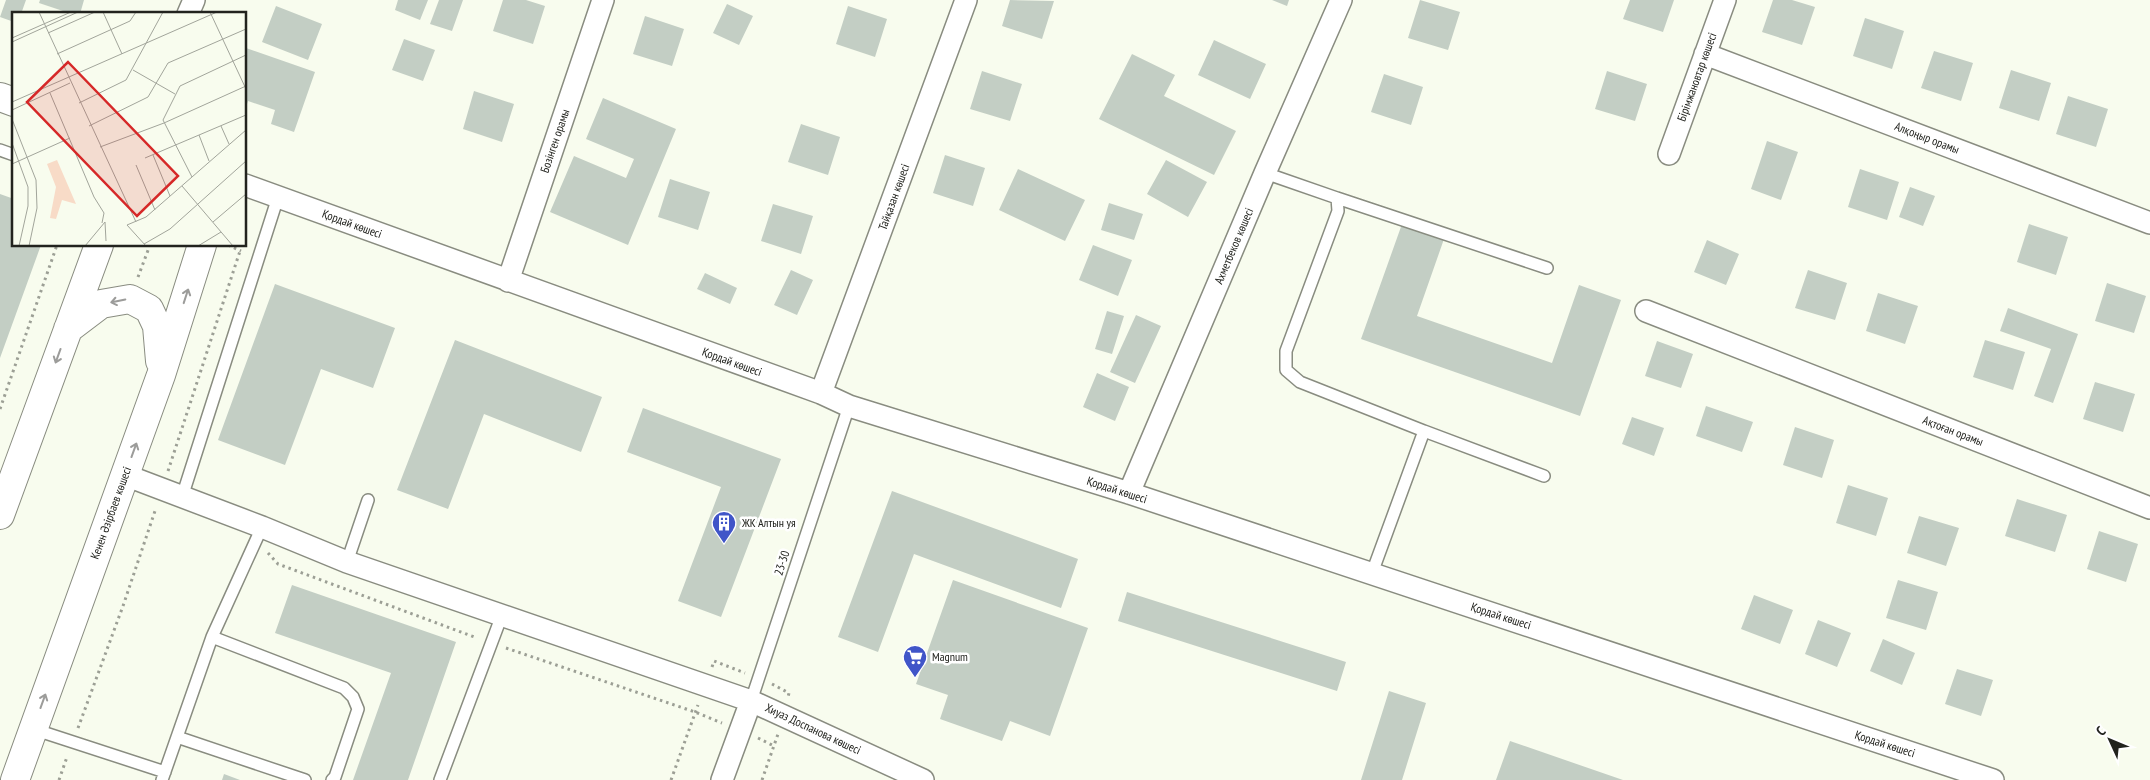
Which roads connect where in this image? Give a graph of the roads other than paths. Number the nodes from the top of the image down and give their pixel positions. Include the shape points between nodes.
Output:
1 (194, 0) edge
2 (603, 0) edge
3 (966, 0) edge
4 (1341, 0) edge
5 (1725, 0) edge
6 (189, 12) edge
7 (1705, 54) junction
8 (0, 97) edge
9 (12, 101) edge
10 (0, 150) edge
11 (12, 154) edge
12 (1669, 154) dead end
13 (1265, 173) junction
14 (246, 185) edge
15 (278, 197) junction
16 (1337, 198) junction
17 (2150, 223) edge
18 (99, 246) edge
19 (202, 246) edge
20 (1547, 268) dead end
21 (508, 281) junction
22 (1646, 311) dead end
23 (68, 328) junction
24 (161, 375) junction
25 (821, 394) junction
26 (849, 406) junction
27 (1424, 431) junction
28 (125, 475) junction
29 (1544, 476) dead end
30 (1129, 493) junction
31 (182, 497) junction
32 (368, 500) dead end
33 (2150, 508) edge
34 (0, 515) edge
35 (259, 534) junction
36 (347, 562) junction
37 (1372, 573) junction
38 (502, 615) junction
39 (212, 637) junction
40 (751, 701) junction
41 (34, 729) junction
42 (177, 737) junction
43 (163, 776) edge
44 (15, 780) edge
45 (305, 780) edge
46 (332, 780) edge
47 (440, 780) edge
48 (722, 780) edge
49 (923, 780) edge
50 (1993, 780) edge

1 - 6 street
2 - 21 street, Бозінген орамы
3 - 25 street, Тайқазан көшесі
4 - 13 street, Ахметбеков көшесі
5 - 7 street, Бірімжановтар көшесі
7 - 12 street, Бірімжановтар көшесі
7 - 17 street, Алқоңыр орамы
8 - 9 street
10 - 11 lane
13 - 16 lane
13 - 30 street, Ахметбеков көшесі
14 - 15 street, Қордай көшесі
15 - 21 street, Қордай көшесі
15 - 31 lane
16 - 20 lane
16 - 27 lane via 1338,212 1286,351 1286,370 1300,382
18 - 23 street
24 -> 19 street, Кенен Әзірбаев көшесі
21 - 25 street, Қордай көшесі
22 - 33 street, Ақтоған орамы
24 -> 23 street via 157,326 148,309 130,299 101,304
23 -> 34 street
28 -> 24 street, Кенен Әзірбаев көшесі
25 - 26 street, Қордай көшесі
26 - 30 street, Қордай көшесі
26 - 40 lane, 23-30
27 - 29 lane
27 - 37 lane
28 - 31 street via 163,499
41 -> 28 street, Кенен Әзірбаев көшесі
30 - 37 street, Қордай көшесі
31 - 35 street
32 - 36 lane
35 - 36 street
35 - 39 lane
36 - 38 street
37 - 50 street, Қордай көшесі
38 - 40 street
38 - 47 lane
39 - 42 lane
39 - 46 lane via 344,688 353,697 358,709 336,777
40 - 48 street, Хиуаз Доспанова көшесі
40 - 49 street, Хиуаз Доспанова көшесі
41 - 43 lane
41 - 44 street, Кенен Әзірбаев көшесі
42 - 43 lane
42 - 45 lane

